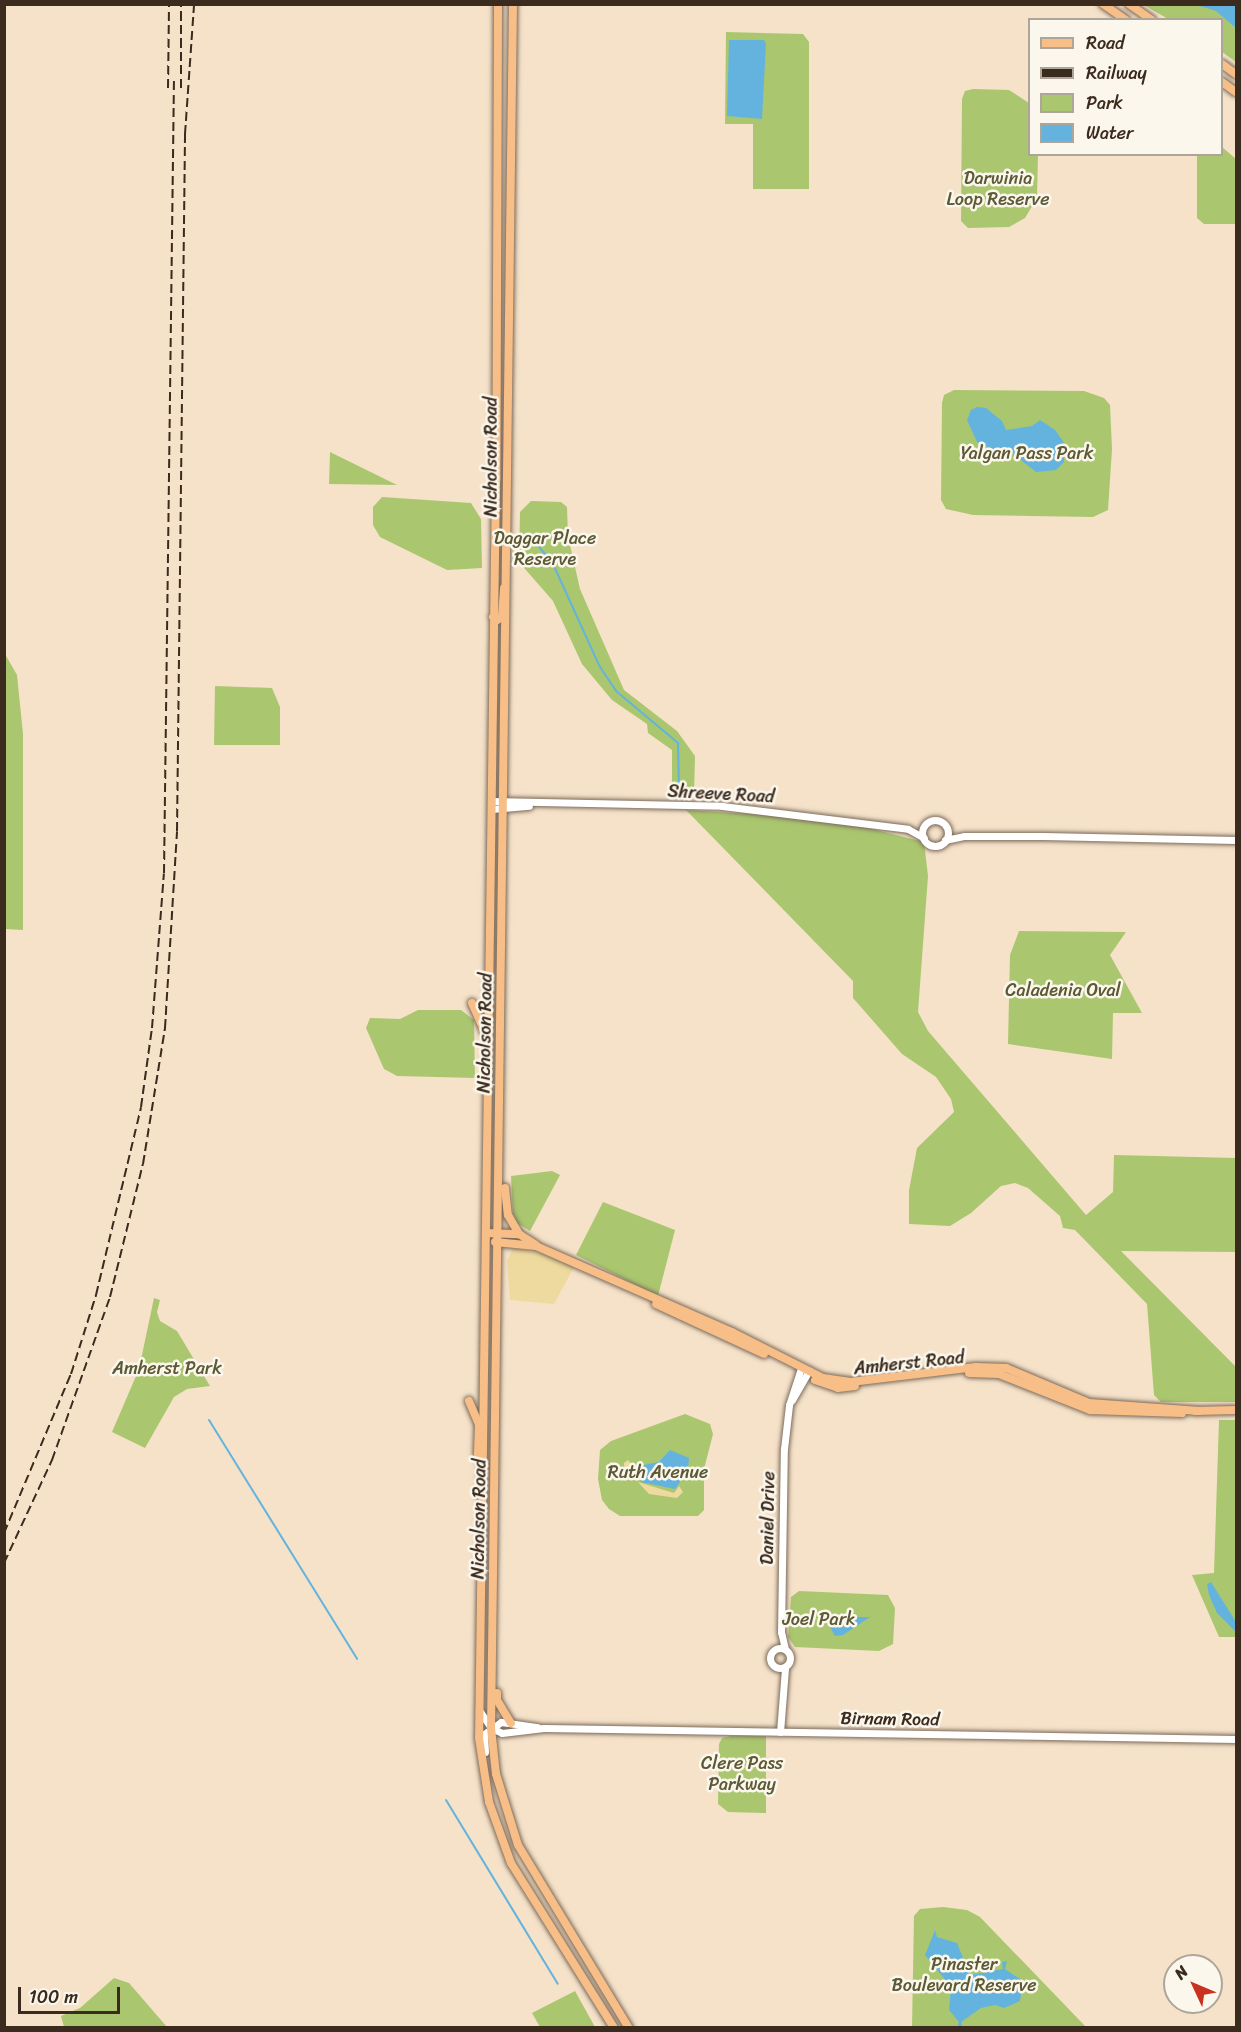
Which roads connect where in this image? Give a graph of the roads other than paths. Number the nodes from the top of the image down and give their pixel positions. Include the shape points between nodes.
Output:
1 (498, 4) edge
2 (513, 4) edge
3 (1103, 4) edge
4 (1129, 4) edge
5 (1123, 18) edge
6 (1149, 18) edge
7 (1223, 65) edge
8 (1236, 74) edge
9 (1223, 83) edge
10 (1236, 92) edge
11 (507, 576) junction
12 (493, 617) junction
13 (492, 805) junction
14 (504, 805) junction
15 (925, 825) junction
16 (947, 828) junction
17 (908, 829) junction
18 (964, 836) junction
19 (924, 838) junction
20 (945, 840) junction
21 (1236, 840) edge
22 (472, 1003) dead end
23 (489, 1042) junction
24 (501, 1146) junction
25 (499, 1233) junction
26 (519, 1234) junction
27 (486, 1238) junction
28 (499, 1242) junction
29 (536, 1246) junction
30 (804, 1371) junction
31 (469, 1401) dead end
32 (1236, 1410) edge
33 (484, 1466) junction
34 (495, 1591) junction
35 (781, 1632) junction
36 (774, 1649) junction
37 (785, 1649) junction
38 (781, 1668) junction
39 (478, 1709) junction
40 (511, 1723) junction
41 (491, 1728) junction
42 (544, 1728) junction
43 (780, 1731) junction
44 (1236, 1739) edge
45 (489, 1802) junction
46 (628, 2026) edge
47 (614, 2028) edge

1 - 12 main road, Nicholson Road
2 - 11 main road, Nicholson Road
3 - 5 main road
4 - 6 main road
7 - 8 main road
9 - 10 main road
11 - 12 main road via 502,617
11 - 14 main road, Nicholson Road
12 - 13 main road, Nicholson Road
13 - 14 street, Shreeve Road
13 - 23 main road, Nicholson Road
14 - 17 street, Shreeve Road via 723,806
14 - 24 main road, Nicholson Road
15 - 16 street, Shreeve Road via 938,820
15 - 17 street, Shreeve Road
15 - 19 street
16 - 18 street, Shreeve Road
16 - 20 street
17 - 19 street, Shreeve Road
18 - 20 street, Shreeve Road
18 - 21 street, Shreeve Road
19 - 20 street, Shreeve Road via 934,845
22 - 23 main road
23 - 27 main road, Nicholson Road
24 - 25 main road, Nicholson Road
24 - 26 main road via 508,1215
25 - 26 main road
25 - 27 main road
25 - 28 main road, Nicholson Road
26 - 29 main road, Amherst Road
27 - 28 main road, Amherst Road
27 - 33 main road, Nicholson Road
28 - 29 main road, Amherst Road
28 - 34 main road, Nicholson Road
29 - 30 main road, Amherst Road
30 - 32 main road, Amherst Road via 851,1382 976,1367 1006,1368 1089,1403
30 - 35 street, Daniel Drive via 789,1405 784,1449
31 - 33 main road via 479,1424 478,1454
33 - 39 main road, Nicholson Road
34 - 40 main road via 499,1600 497,1700
34 - 41 main road, Nicholson Road
35 - 36 street, Daniel Drive
35 - 37 street, Daniel Drive
36 - 37 street
36 - 38 street, Daniel Drive via 770,1659
37 - 38 street, Daniel Drive via 791,1659
38 - 43 street, Daniel Drive
39 - 41 street
39 - 45 main road, Nicholson Road via 481,1765
40 - 41 street, Birnam Road via 501,1722
40 - 42 street, Birnam Road
41 - 42 street, Birnam Road via 502,1733
41 - 45 street via 483,1737
41 - 46 main road, Nicholson Road via 496,1774 518,1845
42 - 43 street, Birnam Road
43 - 44 street, Birnam Road
45 - 47 main road, Nicholson Road via 498,1833 521,1882

